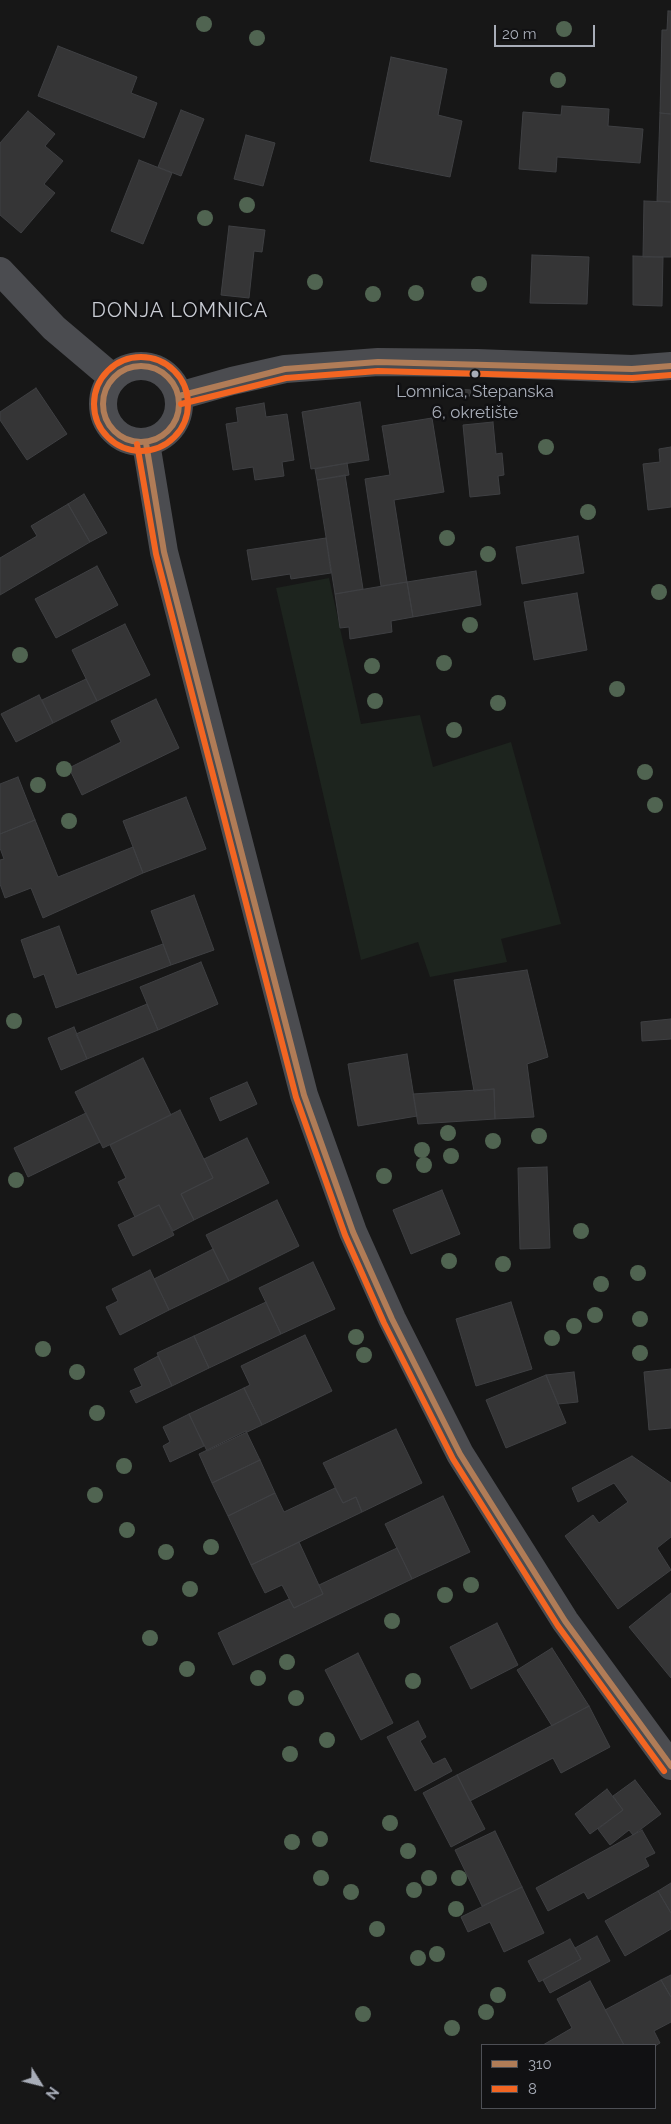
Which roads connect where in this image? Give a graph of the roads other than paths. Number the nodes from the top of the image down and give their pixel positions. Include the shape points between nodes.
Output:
1 (0, 271) edge
2 (671, 366) edge
3 (113, 378) junction
4 (179, 396) junction
5 (146, 443) junction
6 (671, 1766) edge

1 - 3 street via 54,328
2 - 4 street via 632,369 378,362 285,369
3 - 4 street via 131,368 152,367 174,383
3 - 5 street via 102,403 104,416 121,437
4 - 5 street via 176,421 169,431
5 - 6 street via 164,552 304,1095 353,1232 392,1319 460,1454 565,1621

